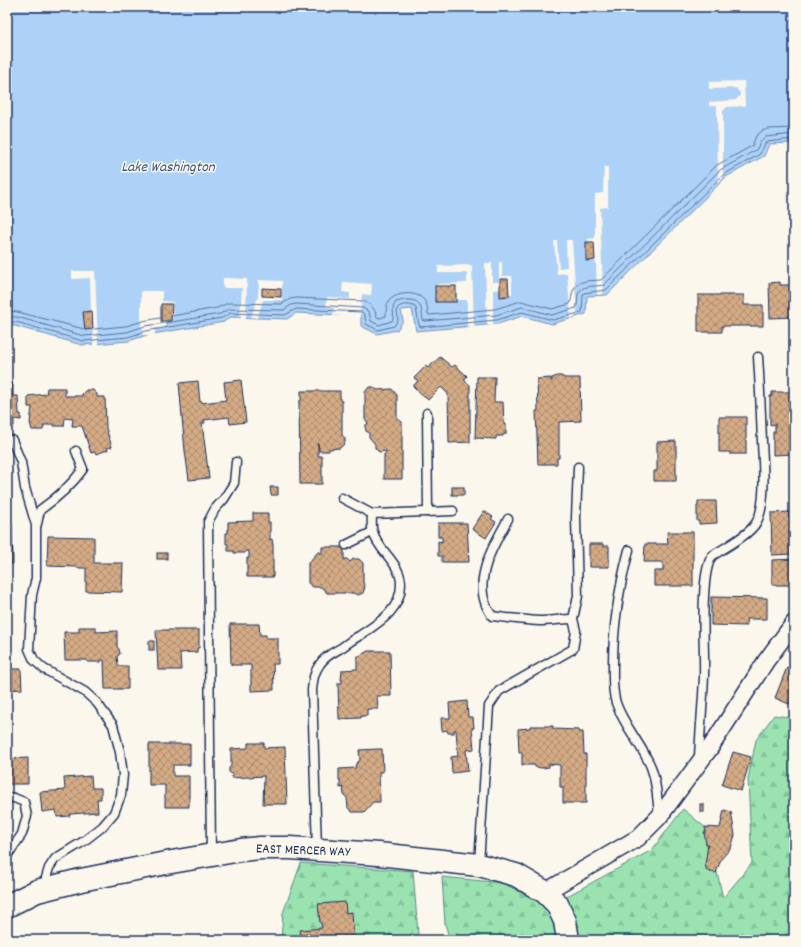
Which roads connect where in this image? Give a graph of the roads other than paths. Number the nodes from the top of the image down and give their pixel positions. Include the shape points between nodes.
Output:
1 (758, 357) dead end
2 (427, 413) dead end
3 (12, 440) dead end
4 (76, 452) dead end
5 (236, 462) dead end
6 (578, 467) dead end
7 (342, 498) dead end
8 (454, 511) dead end
9 (428, 512) junction
10 (372, 514) junction
11 (508, 518) dead end
12 (36, 525) junction
13 (372, 532) junction
14 (346, 545) dead end
15 (629, 550) dead end
16 (573, 619) junction
17 (794, 623) edge
18 (699, 763) junction
19 (7, 798) edge
20 (659, 817) junction
21 (317, 850) junction
22 (211, 855) junction
23 (7, 856) edge
24 (479, 865) junction
25 (50, 888) junction
26 (545, 892) junction
27 (7, 906) edge
28 (568, 940) edge

1 - 18 lane via 762,502 755,525 708,561 704,584 704,677
2 - 9 lane
3 - 12 lane via 21,462
4 - 12 lane via 83,469 72,483 40,510
5 - 22 lane via 234,483 208,522
6 - 16 lane via 578,596
7 - 10 lane
8 - 9 lane
9 - 10 lane
10 - 13 lane
11 - 16 lane via 489,555 484,575 482,593 492,616 541,621
12 - 25 lane via 36,578 32,595 29,649 34,660 44,669 85,692 97,703 112,724 123,775 122,795 114,813 102,827 55,859 46,878
13 - 14 lane
13 - 21 lane via 400,573 402,585 393,610 383,620 330,654 320,663 314,674 312,690
15 - 20 lane via 615,618 612,680 616,702 657,783
16 - 24 lane via 576,631 574,649 499,690 489,706
17 - 18 street
18 - 20 street
19 - 23 lane via 24,802 27,816 22,834
20 - 26 street via 638,838
21 - 22 street, EAST MERCER WAY via 260,848
21 - 24 street, EAST MERCER WAY
22 - 25 street, EAST MERCER WAY
24 - 26 street, EAST MERCER WAY via 516,875
25 - 27 street, EAST MERCER WAY
26 - 28 street, EAST MERCER WAY via 557,904 565,921

